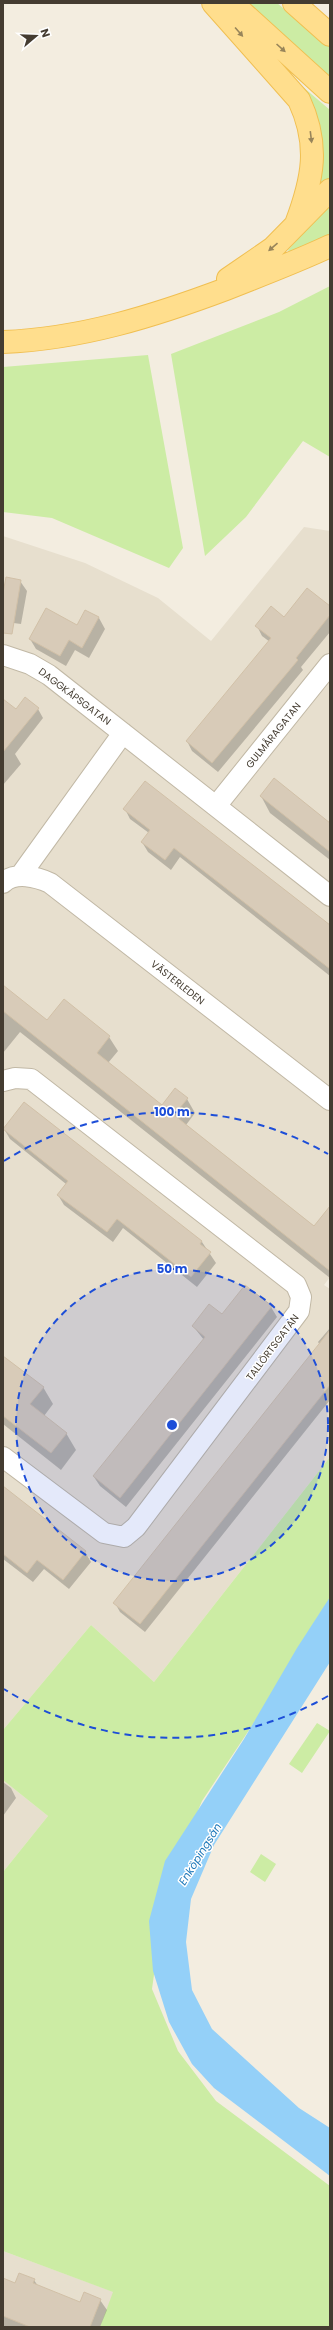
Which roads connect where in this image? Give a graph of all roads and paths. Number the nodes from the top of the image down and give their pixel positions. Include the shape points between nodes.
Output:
1 (213, 3) edge
2 (232, 3) edge
3 (294, 3) edge
4 (330, 35) edge
5 (330, 92) edge
6 (330, 190) edge
7 (296, 224) junction
8 (325, 250) edge
9 (190, 302) junction
10 (3, 342) edge
11 (3, 655) edge
12 (330, 664) edge
13 (123, 732) junction
14 (216, 806) junction
15 (12, 879) edge
16 (330, 896) edge
17 (3, 1081) edge
18 (330, 1100) edge
19 (3, 1457) edge

1 -> 7 main road via 298,100 306,116 310,132 312,173 307,196
2 -> 5 main road
3 - 4 main road
6 - 7 main road
7 -> 9 main road via 273,248
8 - 9 main road
9 - 10 main road via 134,321 85,332 38,340
11 - 13 street, DAGGKÅPSGATAN via 30,664 49,675
12 - 14 street, GULMÅRAGATAN
13 - 14 street
13 - 15 street
14 - 16 street
15 - 18 street, VÄSTERLEDEN via 36,877 50,883
17 - 19 street, TALLÖRTSGATAN via 15,1078 31,1079 296,1285 301,1297 299,1311 136,1527 124,1537 104,1533

